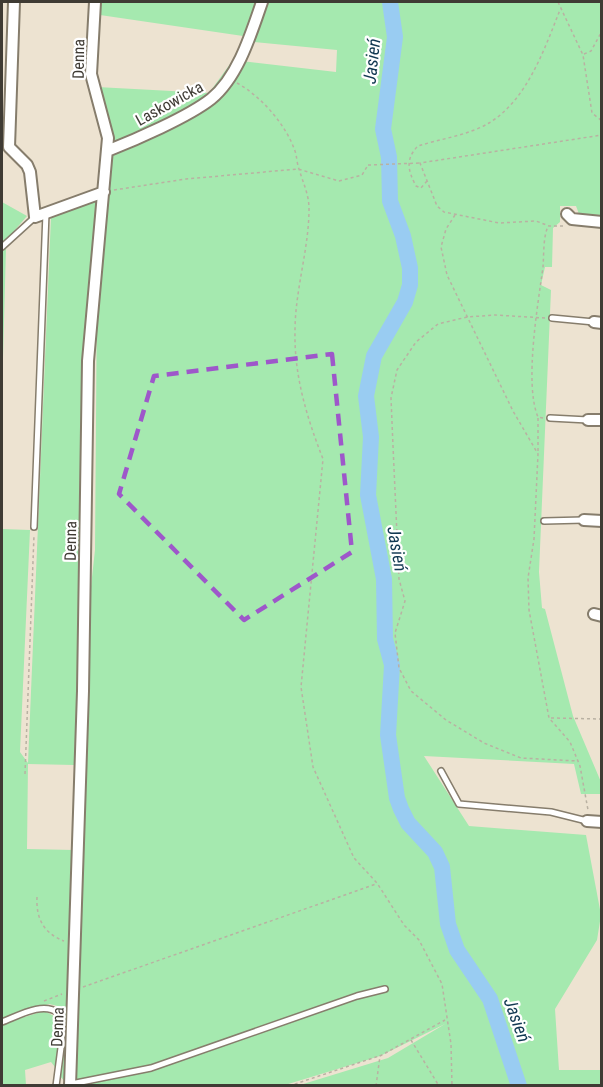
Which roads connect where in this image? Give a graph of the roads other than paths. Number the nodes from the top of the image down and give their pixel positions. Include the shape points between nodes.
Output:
1 (14, 2) edge
2 (95, 2) edge
3 (262, 2) edge
4 (107, 151) junction
5 (104, 192) junction
6 (567, 214) dead end
7 (40, 215) junction
8 (602, 222) edge
9 (2, 247) edge
10 (552, 318) road end
11 (598, 323) edge
12 (550, 418) road end
13 (588, 420) joint
14 (602, 420) edge
15 (584, 520) joint
16 (544, 521) dead end
17 (602, 521) edge
18 (34, 528) road end
19 (441, 771) dead end
20 (593, 821) edge
21 (385, 989) dead end
22 (2, 1022) edge
23 (69, 1085) edge
24 (56, 1086) edge

1 - 7 street via 9,147 27,165
2 - 4 street, Denna via 91,74 105,119
3 - 4 street, Laskowicka via 244,49 226,82 211,99
4 - 5 street, Denna
5 - 7 street
5 - 23 street, Denna via 88,361 83,700
6 - 8 street via 572,219
7 - 9 lane
7 - 18 lane
10 - 11 lane
12 - 13 lane
13 - 14 street
15 - 16 lane
15 - 17 street
19 - 20 lane via 459,804 551,812
21 - 23 lane via 151,1068
22 - 24 lane via 39,1009 58,1013 62,1040

